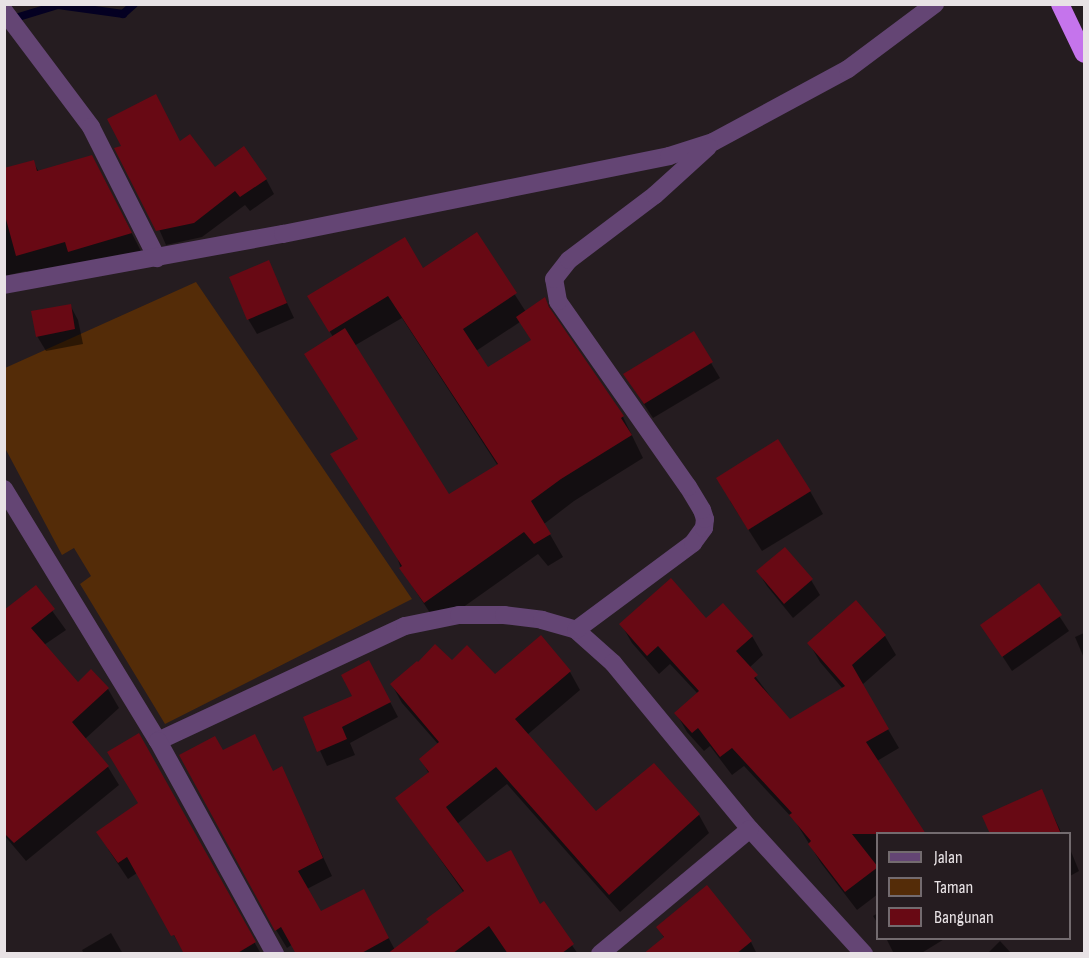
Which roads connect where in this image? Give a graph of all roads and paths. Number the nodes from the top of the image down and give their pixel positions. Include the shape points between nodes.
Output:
1 (935, 4) edge
2 (1060, 4) edge
3 (4, 10) edge
4 (1084, 54) edge
5 (713, 142) junction
6 (157, 258) junction
7 (4, 285) edge
8 (4, 489) edge
9 (576, 630) junction
10 (158, 741) junction
11 (750, 829) junction
12 (275, 954) edge
13 (600, 954) edge
14 (864, 954) edge

1 - 5 street via 848,69
2 - 4 highway
3 - 6 street via 91,127
5 - 6 street via 669,156
5 - 9 street via 655,195 569,260 554,279 558,302 688,487 705,519 704,528 693,543
6 - 7 street
8 - 10 street
9 - 10 street via 504,615 459,615 405,626
9 - 11 street via 614,663
10 - 12 street
11 - 13 street
11 - 14 street

